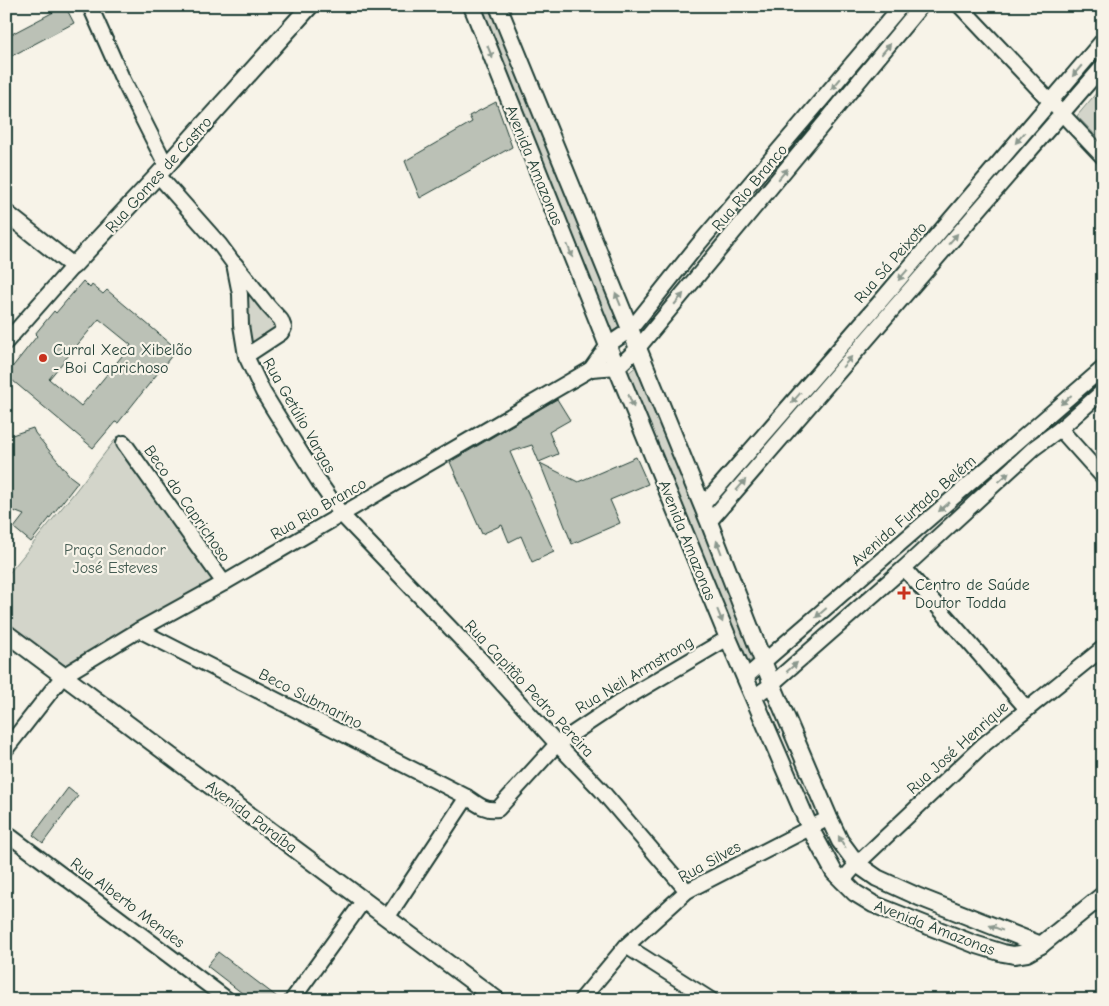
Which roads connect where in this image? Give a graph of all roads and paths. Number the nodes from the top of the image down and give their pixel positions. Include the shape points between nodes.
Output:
1 (90, 6) edge
2 (310, 6) edge
3 (472, 6) edge
4 (498, 6) edge
5 (901, 6) edge
6 (921, 6) edge
7 (960, 6) edge
8 (1103, 40) edge
9 (1103, 66) edge
10 (1051, 101) junction
11 (1062, 113) junction
12 (1103, 157) edge
13 (162, 170) junction
14 (6, 213) edge
15 (234, 264) junction
16 (72, 266) junction
17 (630, 330) junction
18 (6, 342) edge
19 (608, 345) junction
20 (638, 348) junction
21 (246, 356) junction
22 (618, 367) junction
23 (1103, 368) edge
24 (591, 369) junction
25 (1103, 391) edge
26 (1060, 429) junction
27 (1024, 436) junction
28 (124, 443) dead end
29 (1034, 448) junction
30 (1103, 477) edge
31 (702, 506) junction
32 (342, 515) junction
33 (709, 522) junction
34 (904, 568) junction
35 (224, 583) junction
36 (139, 630) junction
37 (6, 633) edge
38 (728, 638) junction
39 (1103, 648) edge
40 (764, 663) junction
41 (63, 676) junction
42 (745, 678) junction
43 (772, 684) junction
44 (754, 698) junction
45 (1027, 709) junction
46 (557, 744) junction
47 (6, 749) edge
48 (467, 797) junction
49 (829, 818) junction
50 (810, 828) junction
51 (6, 833) edge
52 (857, 864) junction
53 (842, 881) junction
54 (687, 891) junction
55 (1103, 895) edge
56 (364, 900) junction
57 (387, 918) junction
58 (626, 946) junction
59 (1034, 949) junction
60 (228, 1000) edge
61 (292, 1000) edge
62 (497, 1000) edge
63 (581, 1000) edge
64 (711, 1000) edge

1 - 13 street, Rua Getúlio Vargas
2 - 13 street, Rua Gomes de Castro
3 -> 19 street, Avenida Amazonas
17 -> 4 street, Avenida Amazonas
5 -> 17 street, Rua Rio Branco via 697,246
20 -> 6 street, Rua Rio Branco
7 - 10 street
8 -> 10 street, Rua Sá Peixoto
9 - 11 street, Rua Sá Peixoto
10 - 11 street
10 -> 31 street, Rua Sá Peixoto
11 - 12 street
33 -> 11 street, Rua Sá Peixoto
13 - 15 street, Rua Getúlio Vargas
13 - 16 street, Rua Gomes de Castro
14 - 16 street
15 - 21 street, Rua Getúlio Vargas
15 - 21 street, Rua Getúlio Vargas via 281,320 284,328 282,333
16 - 18 street, Rua Gomes de Castro
17 - 19 street, Rua Rio Branco
17 - 20 street, Avenida Amazonas
19 - 22 street, Avenida Amazonas
19 - 24 street, Rua Rio Branco
20 - 22 street, Rua Rio Branco
20 - 31 street, Avenida Amazonas
21 - 32 street, Rua Getúlio Vargas via 263,392
22 - 24 street, Rua Rio Branco
22 -> 38 street, Avenida Amazonas
23 -> 27 street, Avenida Furtado Belém
24 - 32 street, Rua Rio Branco
25 - 26 street
26 - 29 street
26 - 30 street
27 - 29 street
27 -> 40 street, Avenida Furtado Belém
28 - 35 street, Beco do Caprichoso
34 -> 29 street
31 - 33 street, Avenida Amazonas
32 - 35 street, Rua Rio Branco
32 - 46 street, Rua Capitão Pedro Pereira
40 -> 33 street, Avenida Amazonas
43 -> 34 street
34 - 45 street
35 - 36 street, Rua Rio Branco
36 - 41 street, Rua Rio Branco
36 - 48 street, Beco Submarino
37 - 41 street, Avenida Paraíba
38 - 42 street, Avenida Amazonas
38 - 46 street, Rua Neil Armstrong via 623,700
39 - 45 street, Rua José Henrique
40 - 42 street, Avenida Furtado Belém
40 - 43 street, Avenida Amazonas
41 - 47 street
41 - 56 street, Avenida Paraíba
42 - 44 street, Avenida Amazonas
43 - 44 street
43 - 49 street, Avenida Amazonas
44 - 50 street, Avenida Amazonas
45 - 52 street, Rua José Henrique via 961,764
46 - 48 street, Rua Neil Armstrong via 498,809 485,809
46 - 54 street, Rua Capitão Pedro Pereira via 622,813
48 - 57 street
49 - 50 street, Rua Silves
52 -> 49 street, Avenida Amazonas via 840,841
50 - 53 street, Avenida Amazonas via 827,861
50 - 54 street, Rua Silves
51 - 60 street, Rua Alberto Mendes
52 - 53 street, Rua José Henrique
59 -> 52 street, Avenida Amazonas via 878,878
53 - 59 street, Avenida Amazonas via 873,904 974,944 1014,955
54 - 58 street, Rua Silves
55 - 59 street
56 - 57 street, Avenida Paraíba
56 - 61 street
57 - 62 street, Avenida Paraíba
58 - 63 street, Rua Silves
58 - 64 street

